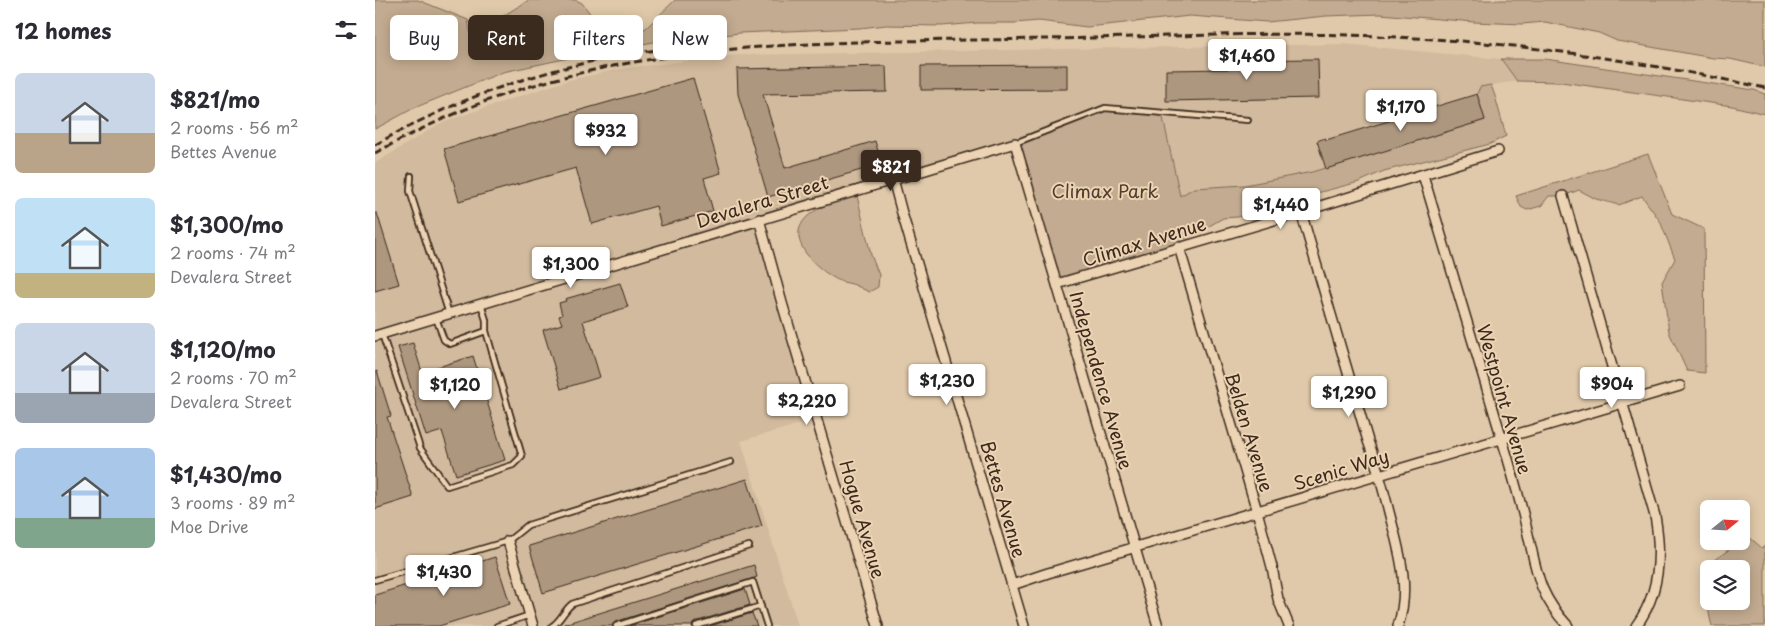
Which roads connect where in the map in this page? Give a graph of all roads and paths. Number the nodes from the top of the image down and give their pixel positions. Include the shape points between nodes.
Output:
1 (1248, 120) dead end
2 (1015, 142) junction
3 (1498, 151) dead end
4 (1423, 175) junction
5 (411, 176) dead end
6 (893, 179) junction
7 (1563, 196) dead end
8 (1301, 212) junction
9 (759, 219) junction
10 (1179, 247) junction
11 (1057, 284) junction
12 (481, 304) junction
13 (449, 314) junction
14 (436, 318) junction
15 (486, 331) junction
16 (379, 335) edge
17 (1680, 386) dead end
18 (1623, 403) junction
19 (1502, 439) junction
20 (731, 462) dead end
21 (1380, 474) junction
22 (1257, 511) junction
23 (508, 541) junction
24 (749, 546) dead end
25 (1135, 547) junction
26 (375, 580) edge
27 (1012, 585) junction
28 (761, 606) junction
29 (530, 615) junction
30 (497, 626) edge
31 (533, 626) edge
32 (552, 626) edge
33 (616, 626) edge
34 (696, 626) edge
35 (767, 626) edge
36 (878, 626) edge
37 (1024, 626) edge
38 (1158, 626) edge
39 (1289, 626) edge
40 (1398, 626) edge
41 (1568, 626) edge
42 (1636, 626) edge

1 - 2 lane, Devalera Street via 1105,108
2 - 6 street, Devalera Street
2 - 11 street, Independence Avenue
3 - 4 street, Climax Avenue
4 - 8 street, Climax Avenue
4 - 19 street, Westpoint Avenue
5 - 13 lane via 410,190
6 - 9 street, Devalera Street
6 - 27 street, Bettes Avenue
7 - 18 street
8 - 10 street, Climax Avenue
8 - 21 street
9 - 12 street, Devalera Street
9 - 36 street, Hogue Avenue
10 - 11 street, Climax Avenue
10 - 22 street, Belden Avenue
11 - 25 street, Independence Avenue
12 - 13 street, Devalera Street
12 - 15 lane
13 - 14 street, Devalera Street
14 - 15 lane via 444,340 450,344
14 - 16 street, Devalera Street
15 - 16 lane via 522,456 513,465 447,486 420,448
17 - 18 street, Scenic Way
18 - 19 street, Scenic Way
18 - 42 street via 1655,516 1660,550 1655,586
19 - 21 street, Scenic Way
19 - 41 street, Westpoint Avenue via 1539,582 1550,604
20 - 23 lane via 528,525
21 - 22 street, Scenic Way
21 - 40 street via 1403,565 1405,590
22 - 25 street, Scenic Way
22 - 39 street, Belden Avenue via 1278,599
23 - 26 lane
23 - 29 street
24 - 32 lane via 572,604
25 - 27 street, Scenic Way
25 - 38 street, Independence Avenue
27 - 37 street, Bettes Avenue
28 - 33 lane via 753,582
28 - 34 lane
28 - 35 lane
29 - 30 lane
29 - 31 street

